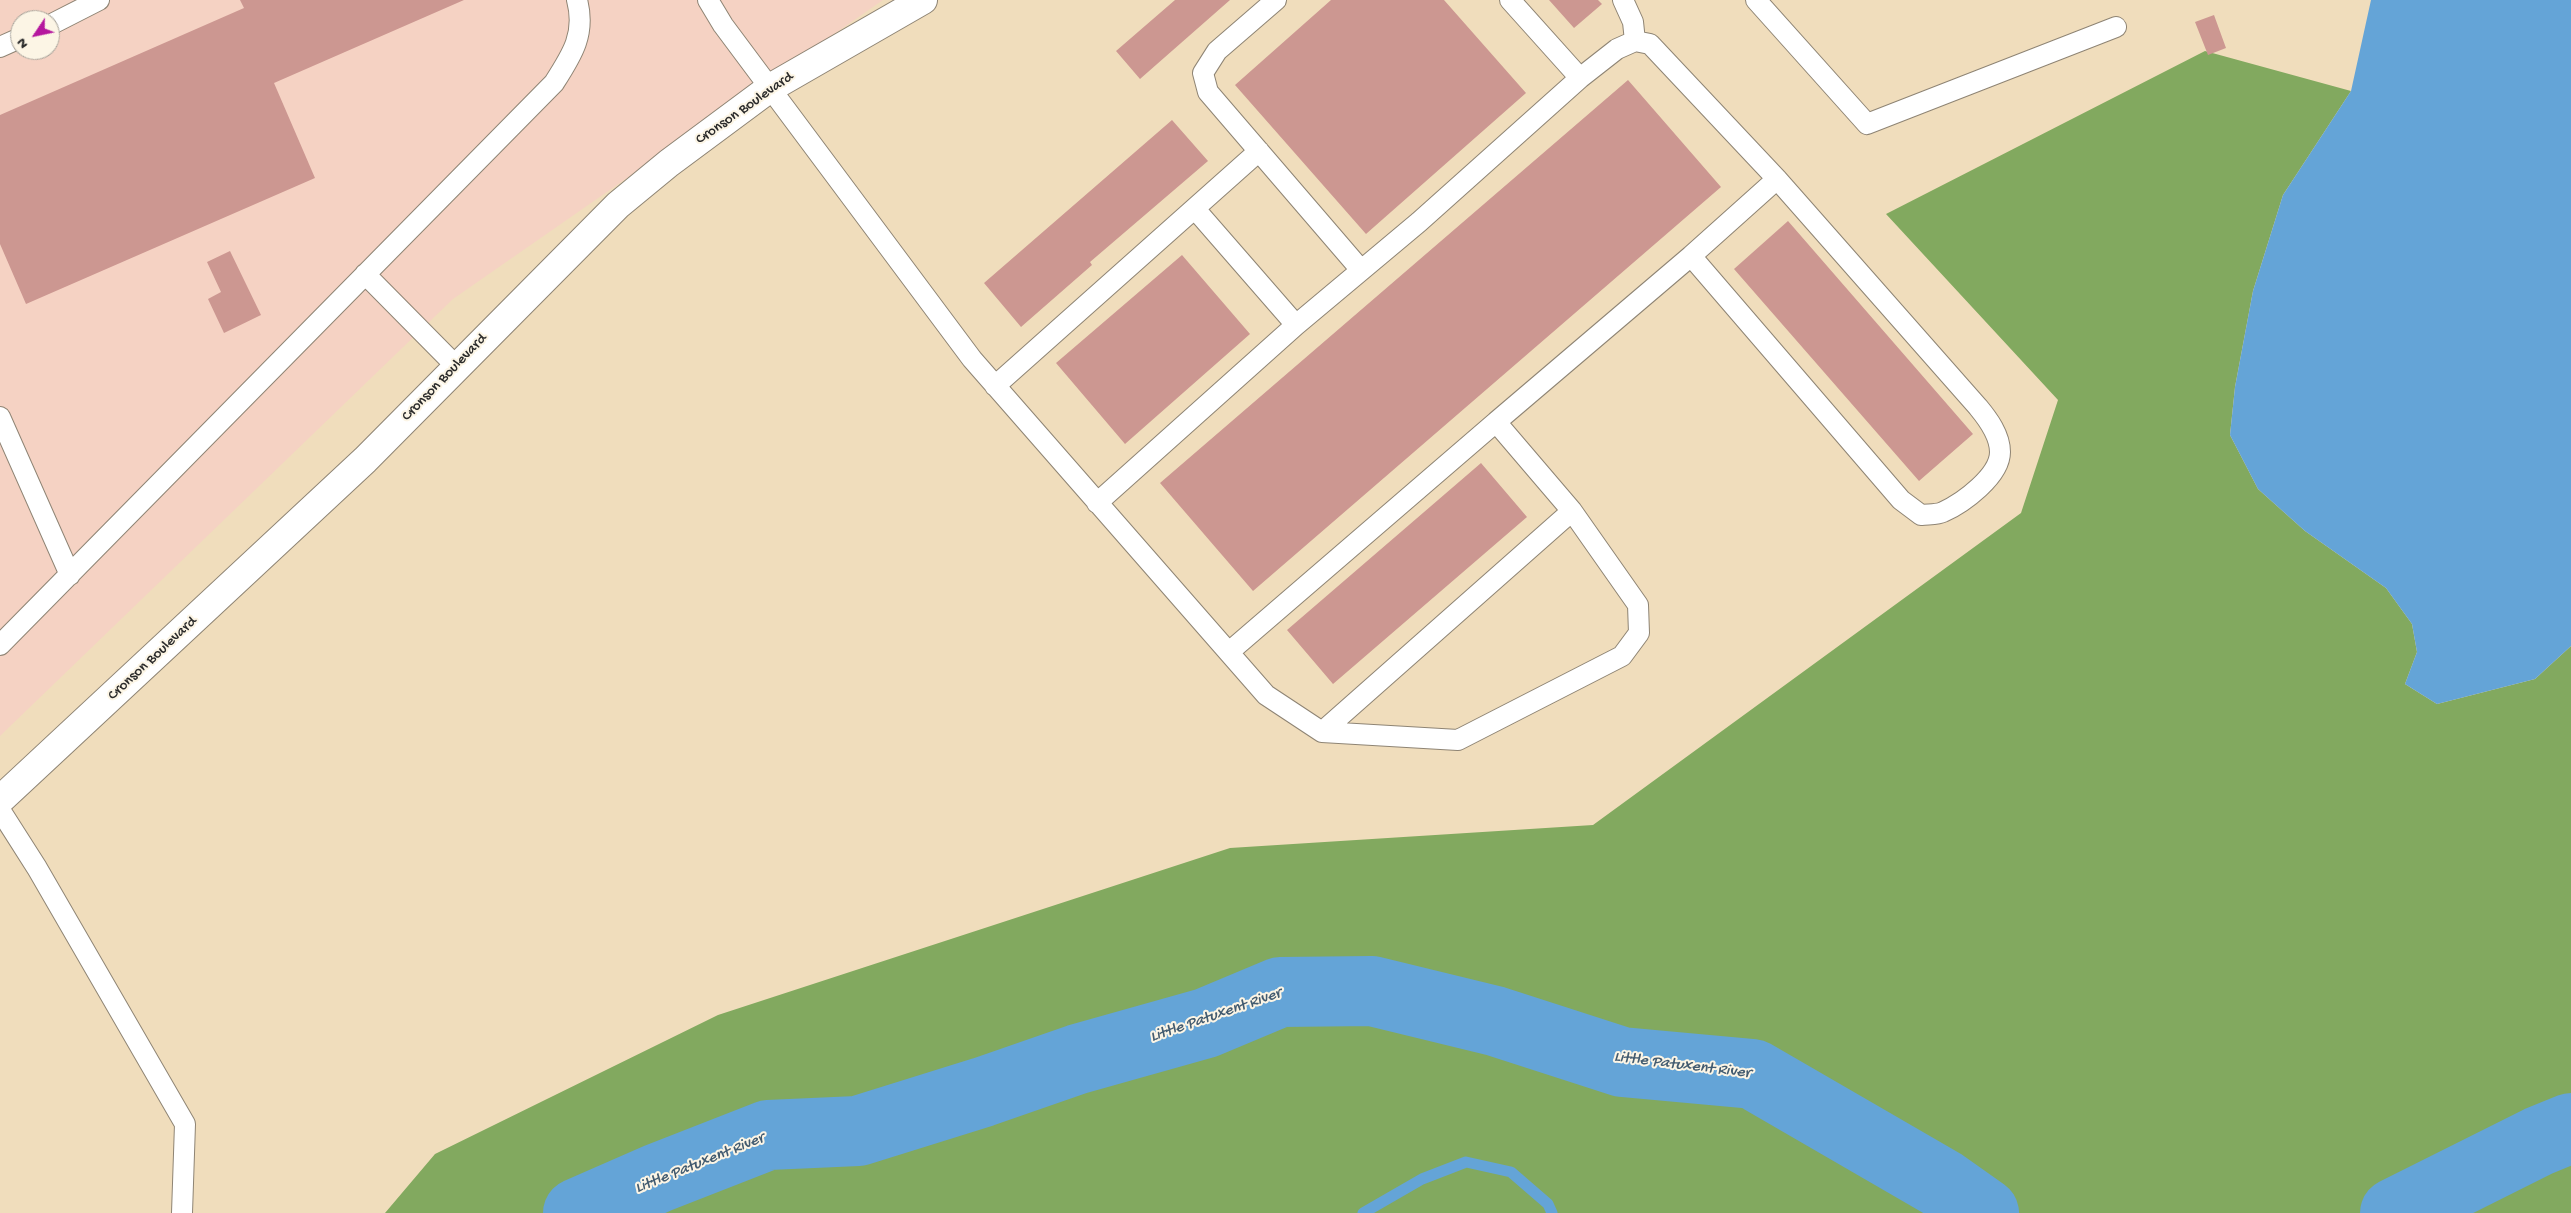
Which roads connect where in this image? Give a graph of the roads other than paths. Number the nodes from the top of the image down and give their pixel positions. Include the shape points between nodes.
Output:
1 (99, 0) edge
2 (577, 0) edge
3 (708, 0) edge
4 (923, 0) edge
5 (1276, 0) edge
6 (1510, 0) edge
7 (1623, 0) edge
8 (1756, 0) edge
9 (60, 20) edge
10 (2116, 27) dead end
11 (1635, 41) junction
12 (1580, 78) junction
13 (770, 88) junction
14 (1259, 151) junction
15 (1777, 179) junction
16 (1195, 209) junction
17 (1691, 256) junction
18 (1361, 270) junction
19 (365, 274) junction
20 (1296, 325) junction
21 (456, 366) junction
22 (995, 386) junction
23 (0, 417) edge
24 (1496, 422) junction
25 (1097, 503) junction
26 (1572, 511) junction
27 (70, 575) junction
28 (0, 645) edge
29 (1229, 652) junction
30 (1322, 732) junction
31 (0, 800) edge
32 (0, 810) edge
33 (182, 1213) edge

1 - 9 lane
2 - 19 lane via 581,17 578,39 554,83
3 - 13 lane
4 - 13 street, Cronson Boulevard
5 - 14 lane via 1217,51 1203,73 1208,92
6 - 12 lane
7 - 11 lane via 1633,22
8 - 10 lane via 1867,124
11 - 12 lane via 1617,49
11 - 15 lane via 1650,44
12 - 18 lane via 1420,222
13 - 21 street, Cronson Boulevard via 668,163 618,205
13 - 22 lane
14 - 16 lane
14 - 18 lane
15 - 17 lane
15 - 17 lane via 1993,427 2000,452 1992,474 1964,500 1941,513 1920,515 1901,500
16 - 20 lane
16 - 22 lane
17 - 24 lane
18 - 20 lane
19 - 21 lane
19 - 27 lane
20 - 25 lane
21 - 31 street, Cronson Boulevard via 365,460
22 - 25 lane
23 - 27 lane
24 - 26 lane
24 - 29 lane
25 - 29 lane
26 - 30 lane
26 - 30 lane via 1638,605 1639,633 1622,656 1458,740
27 - 28 lane
29 - 30 lane via 1266,695
32 - 33 lane via 185,1124

